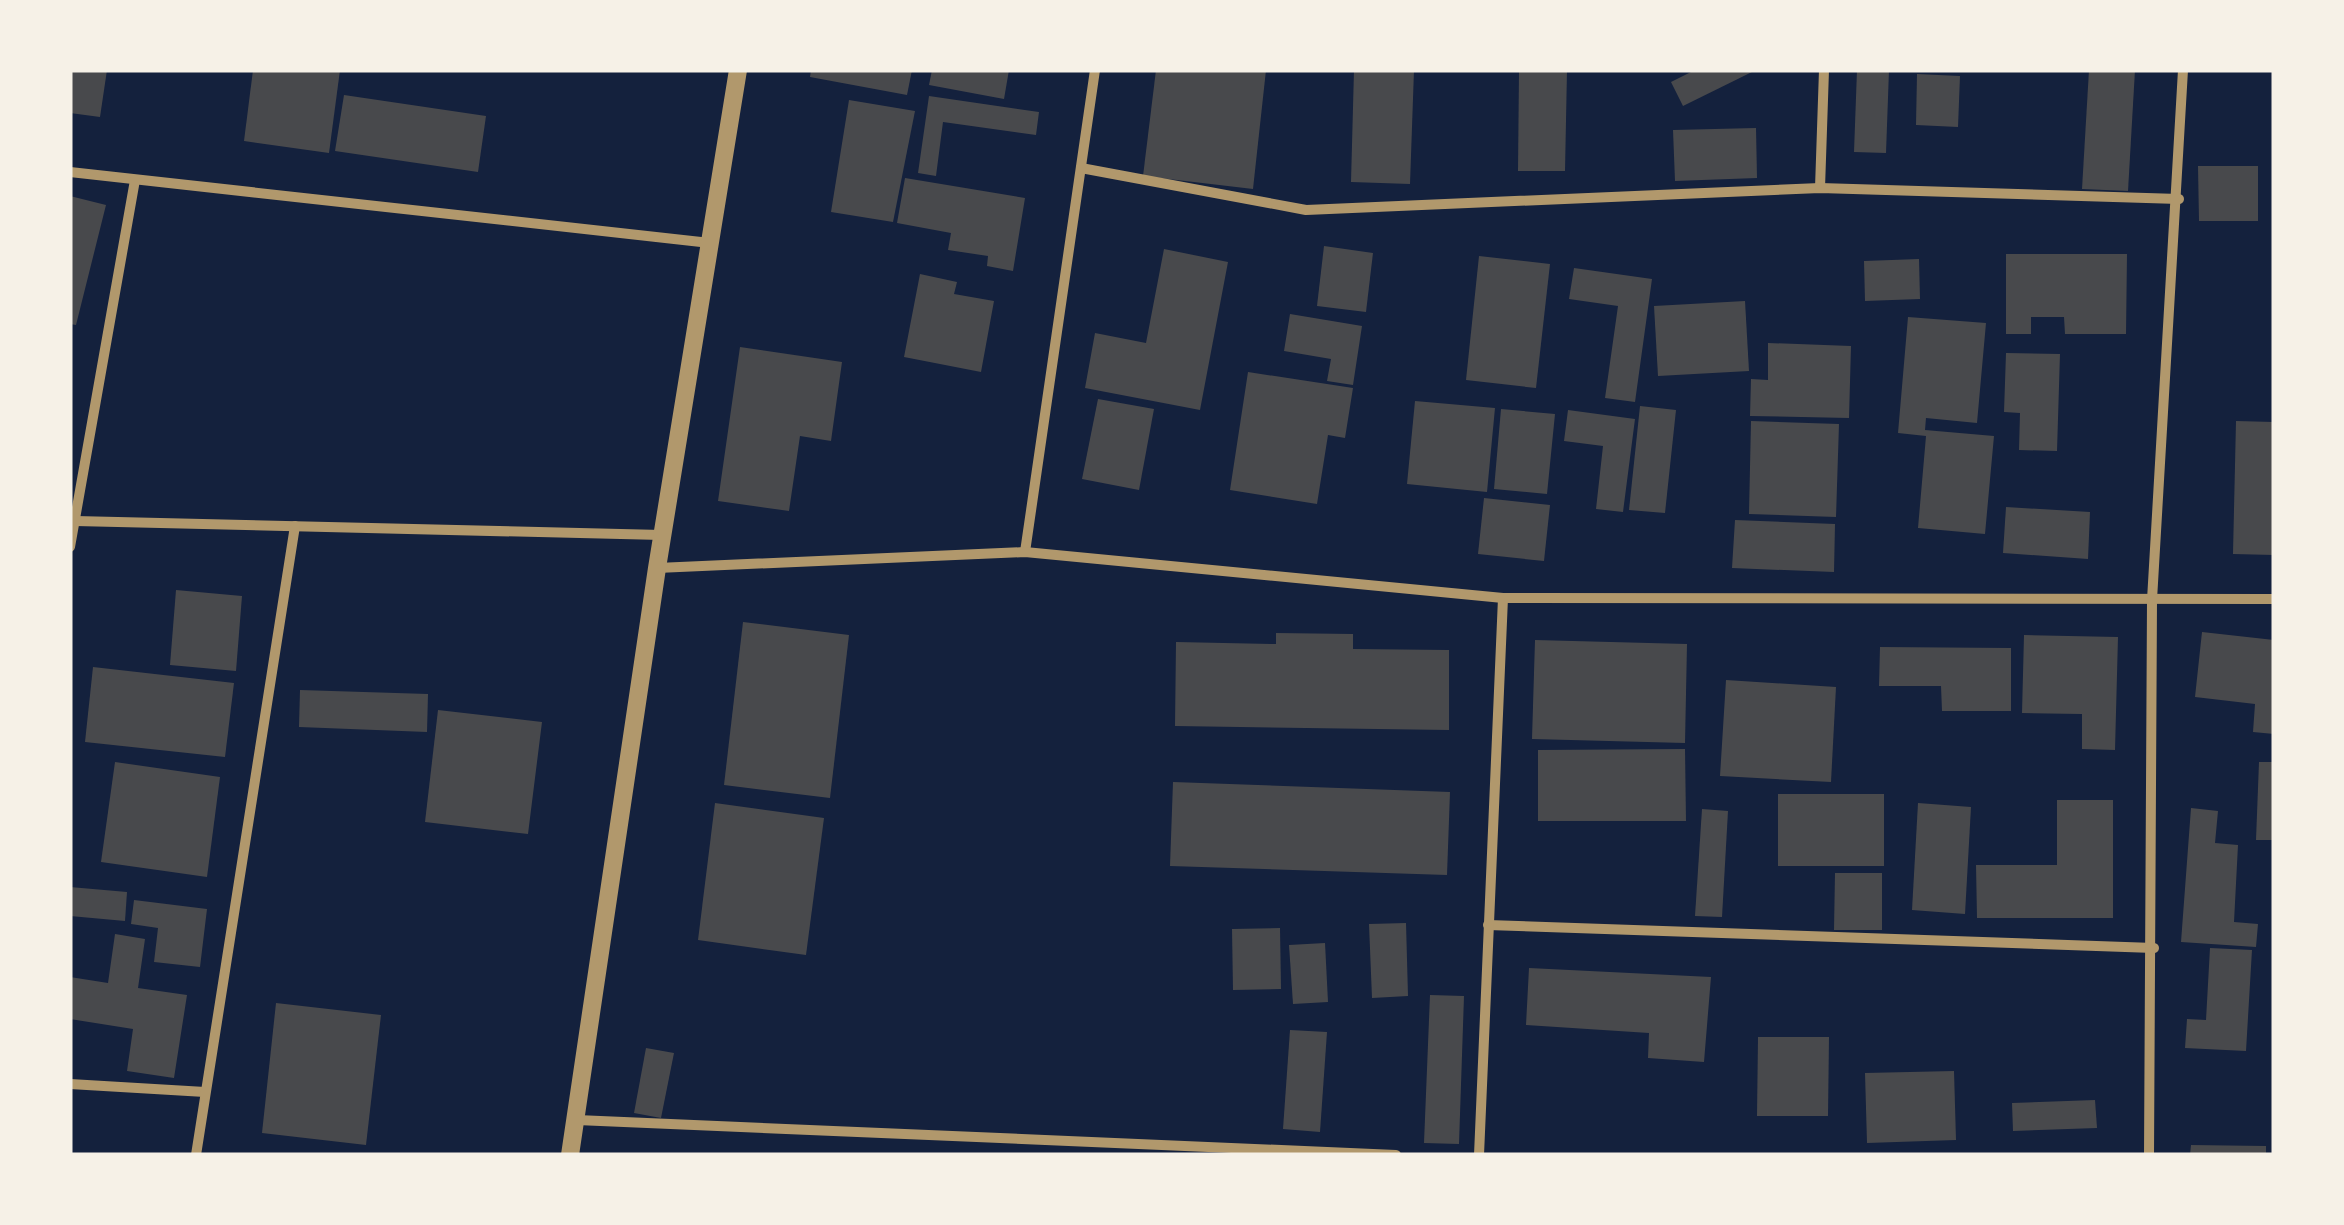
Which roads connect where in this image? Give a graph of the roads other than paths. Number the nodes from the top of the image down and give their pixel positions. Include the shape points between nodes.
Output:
1 (738, 70) edge
2 (1095, 70) edge
3 (1824, 70) edge
4 (2183, 70) edge
5 (1081, 168) junction
6 (70, 172) edge
7 (135, 180) junction
8 (1820, 188) junction
9 (2179, 200) junction
10 (710, 244) junction
11 (74, 521) junction
12 (295, 526) junction
13 (662, 535) junction
14 (70, 547) edge
15 (1026, 552) junction
16 (657, 568) junction
17 (1503, 598) junction
18 (2274, 598) edge
19 (2152, 600) junction
20 (1488, 924) junction
21 (2154, 948) junction
22 (70, 1084) edge
23 (205, 1092) junction
24 (576, 1120) junction
25 (196, 1155) edge
26 (570, 1155) edge
27 (1396, 1155) edge
28 (1479, 1155) edge
29 (2149, 1155) edge

1 - 10 street
2 - 5 street
3 - 8 street
4 - 9 street
5 - 8 street via 1306,210
5 - 15 street
6 - 7 street
7 - 10 street
7 - 11 street
8 - 9 street
9 - 19 street
10 - 13 street
11 - 12 street
11 - 14 street
12 - 13 street
12 - 23 street
13 - 16 street
15 - 16 street
15 - 17 street
16 - 24 street
17 - 19 street
17 - 20 street
18 - 19 street
19 - 21 street
20 - 21 street
20 - 28 street
21 - 29 street
22 - 23 street
23 - 25 street
24 - 26 street
24 - 27 street

